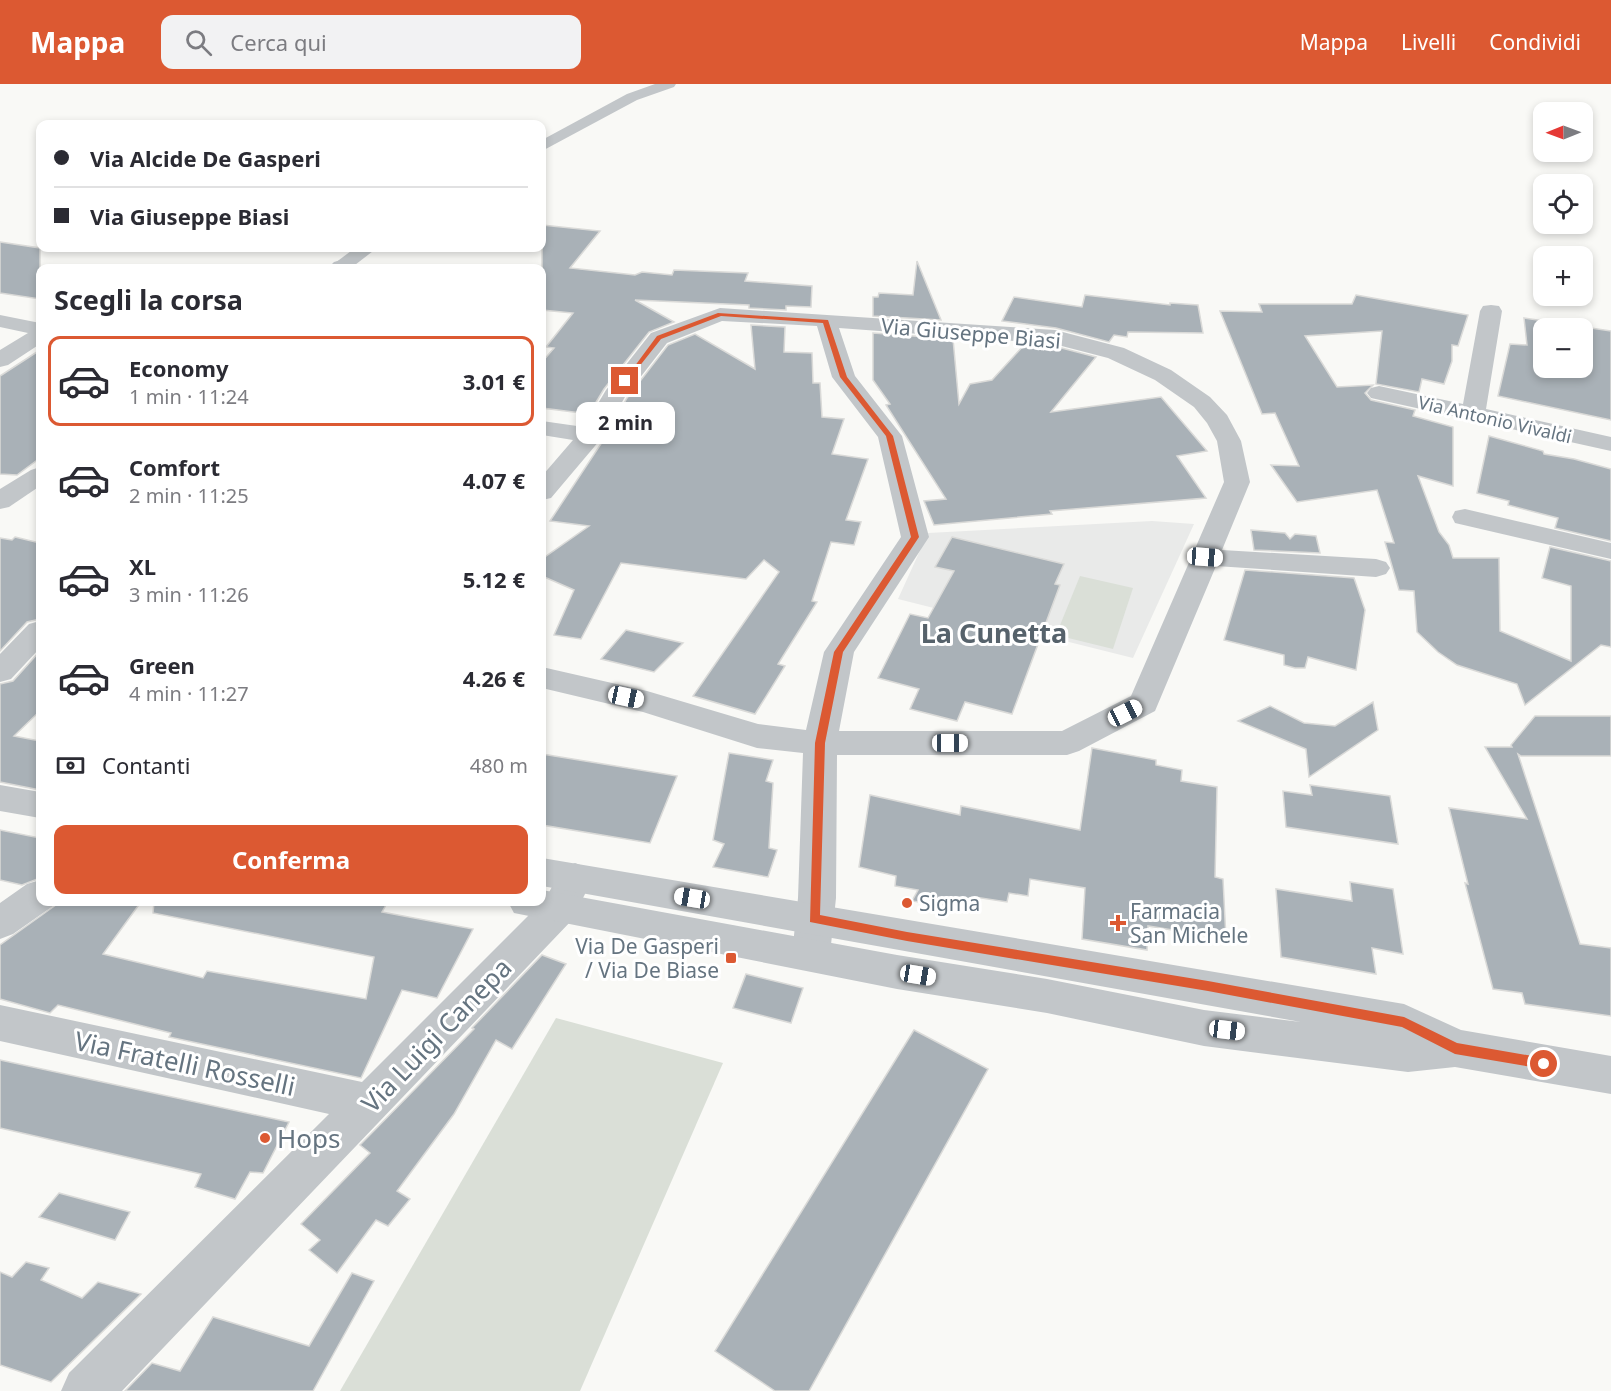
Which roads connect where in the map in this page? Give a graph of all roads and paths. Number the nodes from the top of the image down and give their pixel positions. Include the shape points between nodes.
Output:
1 (669, 84) edge
2 (546, 144) edge
3 (363, 252) edge
4 (349, 264) edge
5 (1491, 311) dead end
6 (0, 321) edge
7 (826, 321) junction
8 (36, 328) edge
9 (36, 337) edge
10 (0, 360) edge
11 (1379, 393) dead end
12 (1473, 414) junction
13 (546, 429) edge
14 (591, 435) junction
15 (1611, 444) edge
16 (36, 478) edge
17 (546, 487) edge
18 (0, 501) edge
19 (1465, 517) dead end
20 (1611, 552) edge
21 (1205, 557) junction
22 (1376, 568) dead end
23 (36, 635) edge
24 (0, 672) edge
25 (546, 679) edge
26 (820, 743) junction
27 (0, 798) edge
28 (36, 804) edge
29 (550, 890) edge
30 (36, 898) edge
31 (536, 906) edge
32 (0, 923) edge
33 (813, 936) junction
34 (0, 1023) edge
35 (1455, 1048) junction
36 (1611, 1075) edge
37 (369, 1102) junction
38 (87, 1391) edge

1 - 2 street via 632,97
3 - 4 street
5 - 12 street
6 - 8 street
7 - 14 street, Via Giuseppe Biasi via 720,314 659,338 614,395
7 - 21 street, Via Giuseppe Biasi via 1055,337 1116,353 1163,375 1202,402 1229,441 1237,482
7 - 26 street via 844,377 890,436 915,537 838,652
9 - 10 street
11 - 12 street, Via Antonio Vivaldi
12 - 15 street, Via Antonio Vivaldi
13 - 14 street
14 - 17 street, Via Giuseppe Biasi
16 - 18 street
19 - 20 street
21 - 22 street
21 - 26 street, Via Giuseppe Biasi via 1144,703 1067,743
23 - 24 street
25 - 26 street, Via Giuseppe Biasi via 647,702 757,736
26 - 33 street
27 - 28 street
29 - 33 street
30 - 32 street
31 - 37 street, Via Luigi Canepa
33 - 35 street via 907,937 1208,986 1404,1022
33 - 35 street via 897,972 1047,996 1204,1028 1408,1053
34 - 37 street, Via Fratelli Rosselli
35 - 36 street
37 - 38 street, Via Luigi Canepa

